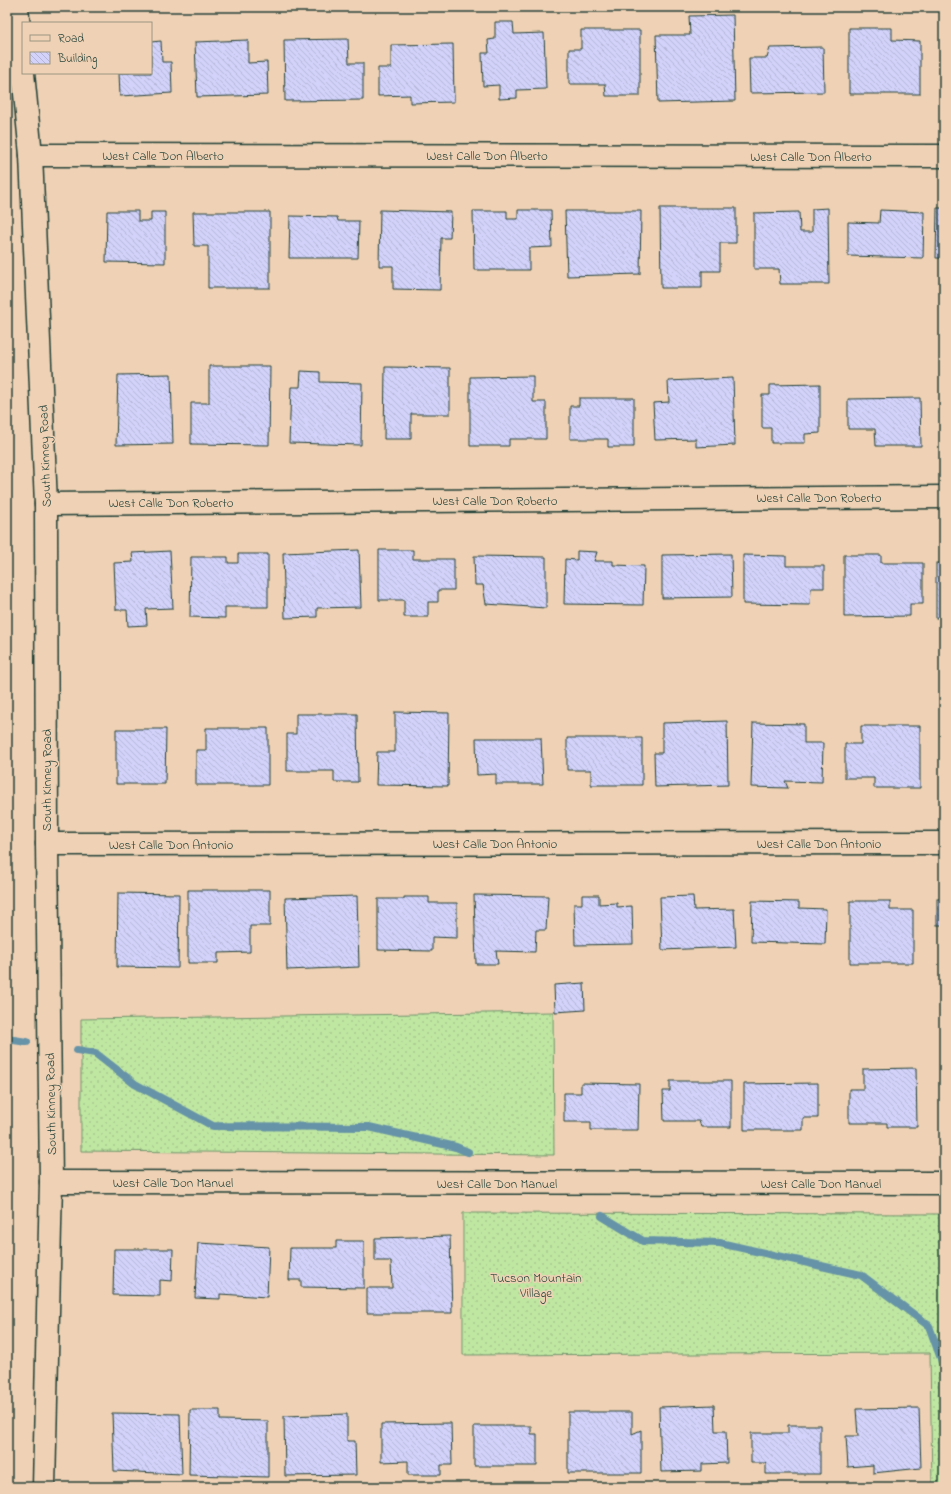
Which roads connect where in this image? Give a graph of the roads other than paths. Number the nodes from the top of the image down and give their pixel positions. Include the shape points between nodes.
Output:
1 (17, 7) edge
2 (22, 61) edge
3 (23, 74) edge
4 (31, 155) junction
5 (944, 156) edge
6 (944, 496) edge
7 (46, 504) junction
8 (944, 843) edge
9 (47, 844) junction
10 (51, 1182) junction
11 (944, 1183) edge
12 (44, 1487) edge

1 - 2 street, South Kinney Road
3 - 4 street, South Kinney Road
4 - 5 street, West Calle Don Alberto
4 - 7 street, South Kinney Road
6 - 7 street, West Calle Don Roberto
7 - 9 street, South Kinney Road
8 - 9 street, West Calle Don Antonio
9 - 10 street, South Kinney Road
10 - 11 street, West Calle Don Manuel
10 - 12 street, South Kinney Road

